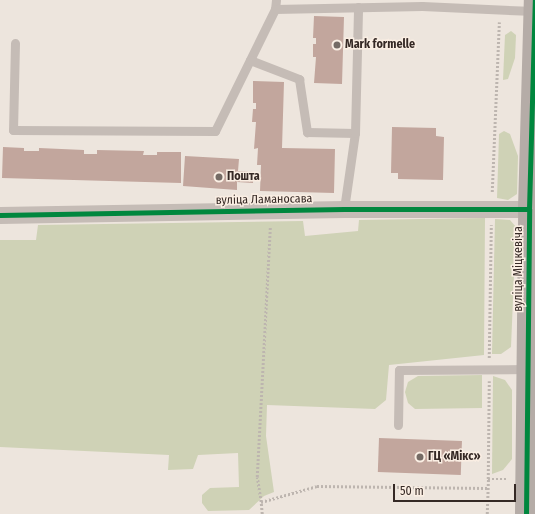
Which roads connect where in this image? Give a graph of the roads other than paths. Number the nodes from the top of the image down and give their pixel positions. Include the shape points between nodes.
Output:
1 (276, 5) edge
2 (534, 6) edge
3 (358, 7) junction
4 (15, 43) dead end
5 (250, 60) junction
6 (533, 107) edge
7 (355, 133) junction
8 (344, 209) junction
9 (529, 209) junction
10 (0, 216) edge
11 (528, 369) junction
12 (398, 426) dead end
13 (526, 514) edge

1 - 3 lane
1 - 5 lane
2 - 3 lane via 500,9
2 - 6 street, вуліца Міцкевіча
3 - 7 lane
4 - 5 lane via 13,130 215,131
5 - 7 lane via 299,79 307,132
6 - 9 street, вуліца Міцкевіча
7 - 8 lane
8 - 9 street, вуліца Ламаносава
8 - 10 street, вуліца Ламаносава
9 - 11 street, вуліца Міцкевіча
11 - 12 lane via 400,370
11 - 13 street, вуліца Міцкевіча

